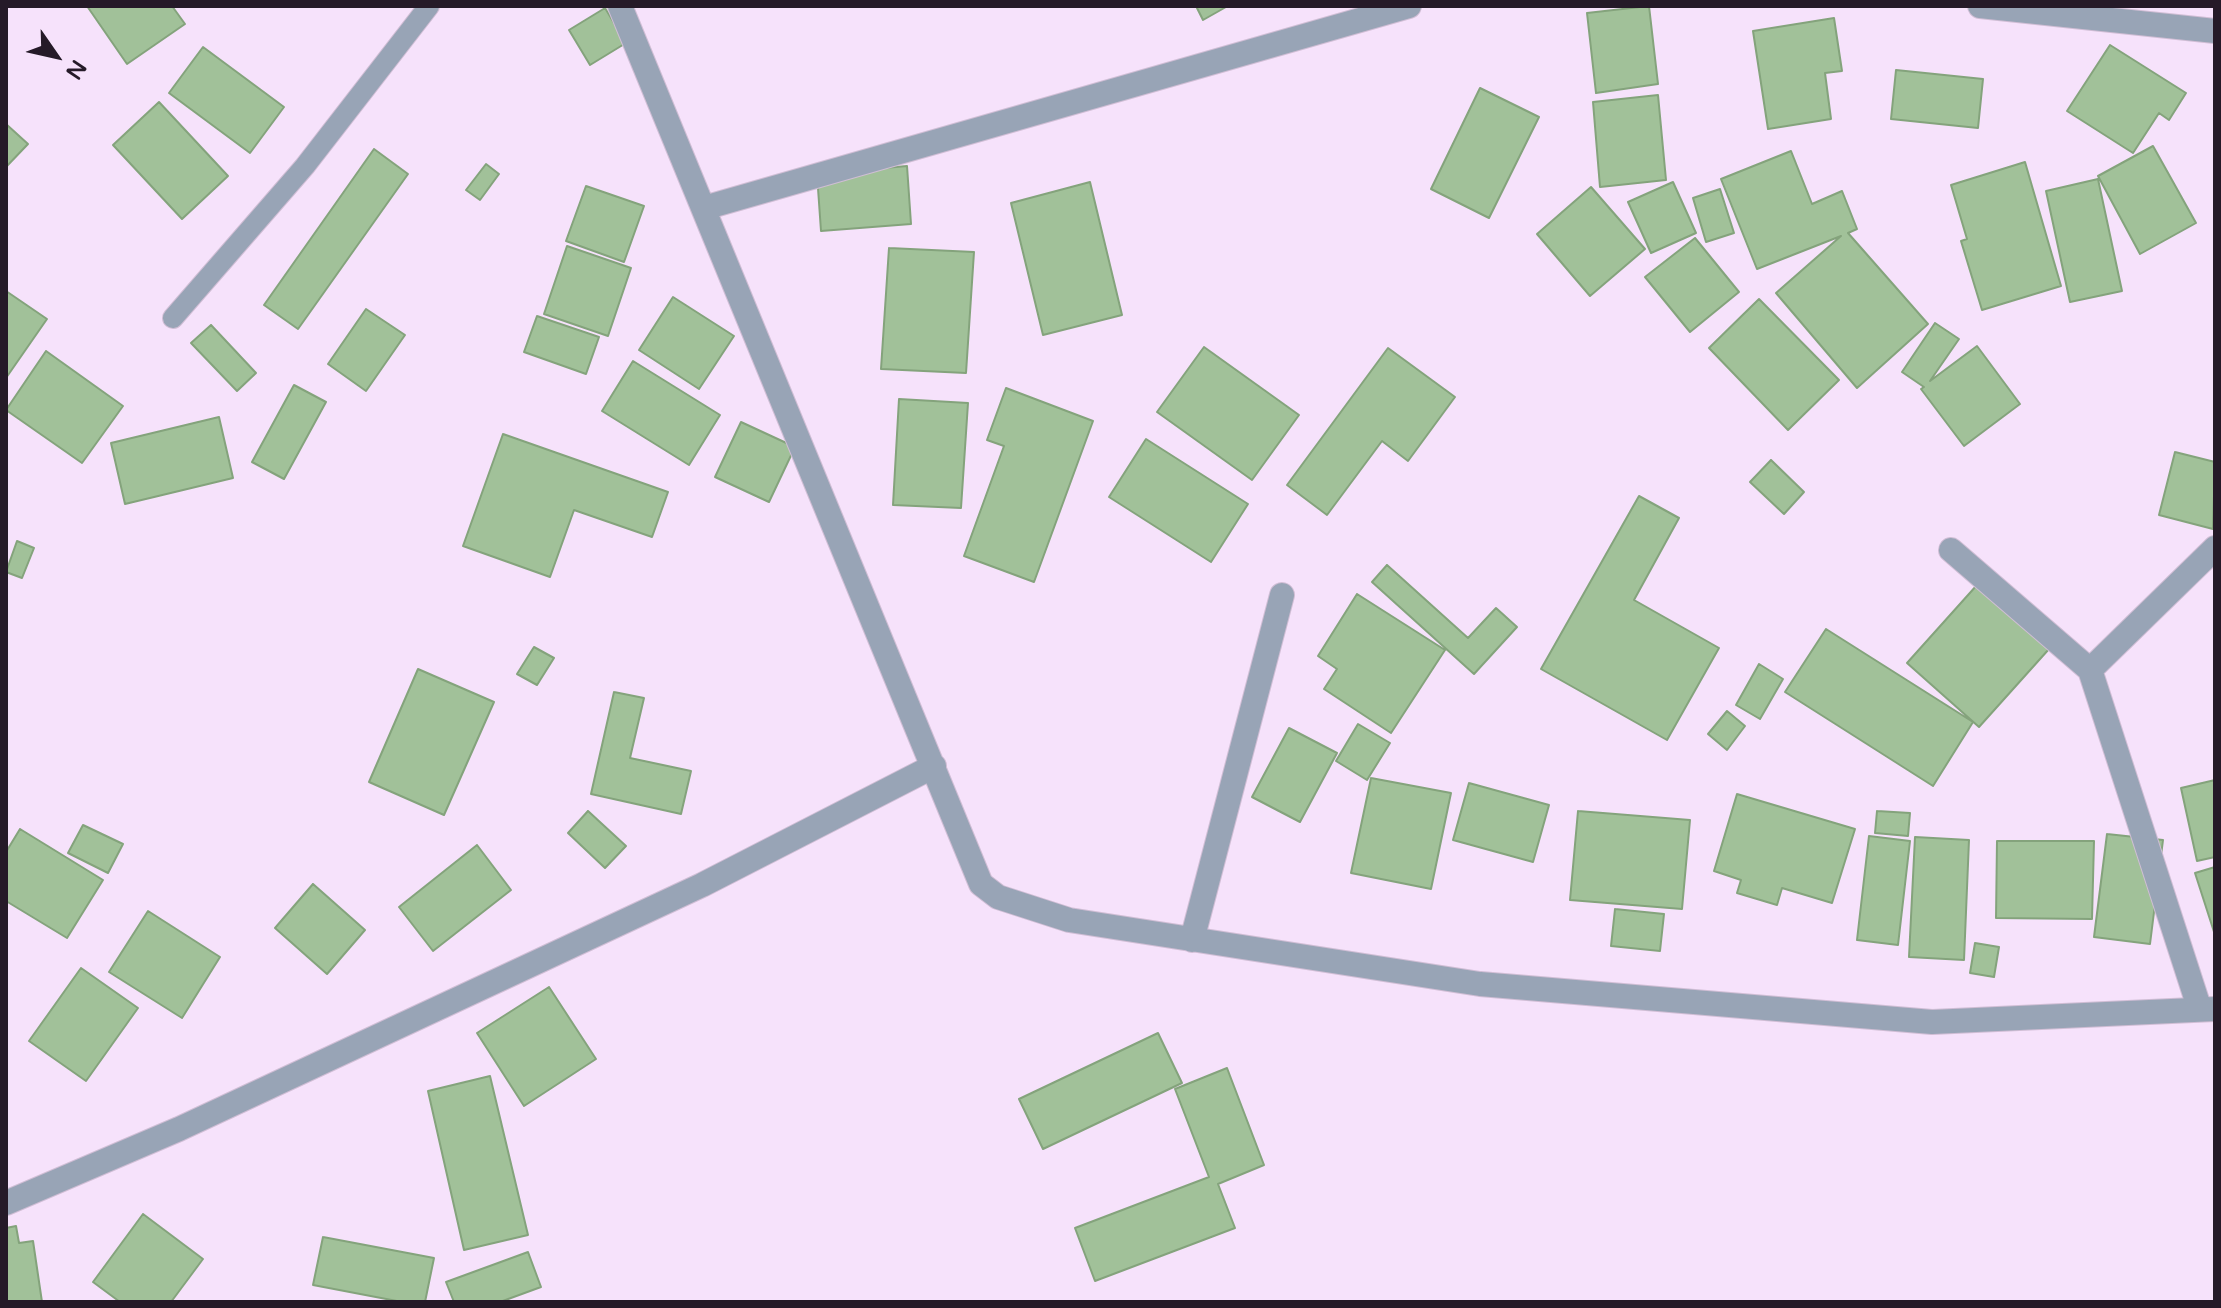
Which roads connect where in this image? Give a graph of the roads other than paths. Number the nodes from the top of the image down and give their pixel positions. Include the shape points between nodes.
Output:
1 (429, 6) edge
2 (620, 6) edge
3 (1409, 6) edge
4 (1980, 6) edge
5 (2215, 31) edge
6 (704, 208) junction
7 (173, 318) dead end
8 (2215, 548) edge
9 (1951, 550) dead end
10 (1282, 595) dead end
11 (2090, 670) junction
12 (934, 766) junction
13 (1192, 940) junction
14 (2207, 1008) edge
15 (6, 1203) edge

1 - 7 lane via 305,166
2 - 6 street
3 - 6 street
4 - 5 street
6 - 12 street
8 - 11 street
9 - 11 street
10 - 13 street
11 - 14 street
12 - 13 street via 981,884 998,897 1069,920
12 - 15 street via 702,885 179,1129
13 - 14 street via 1480,984 1932,1022

